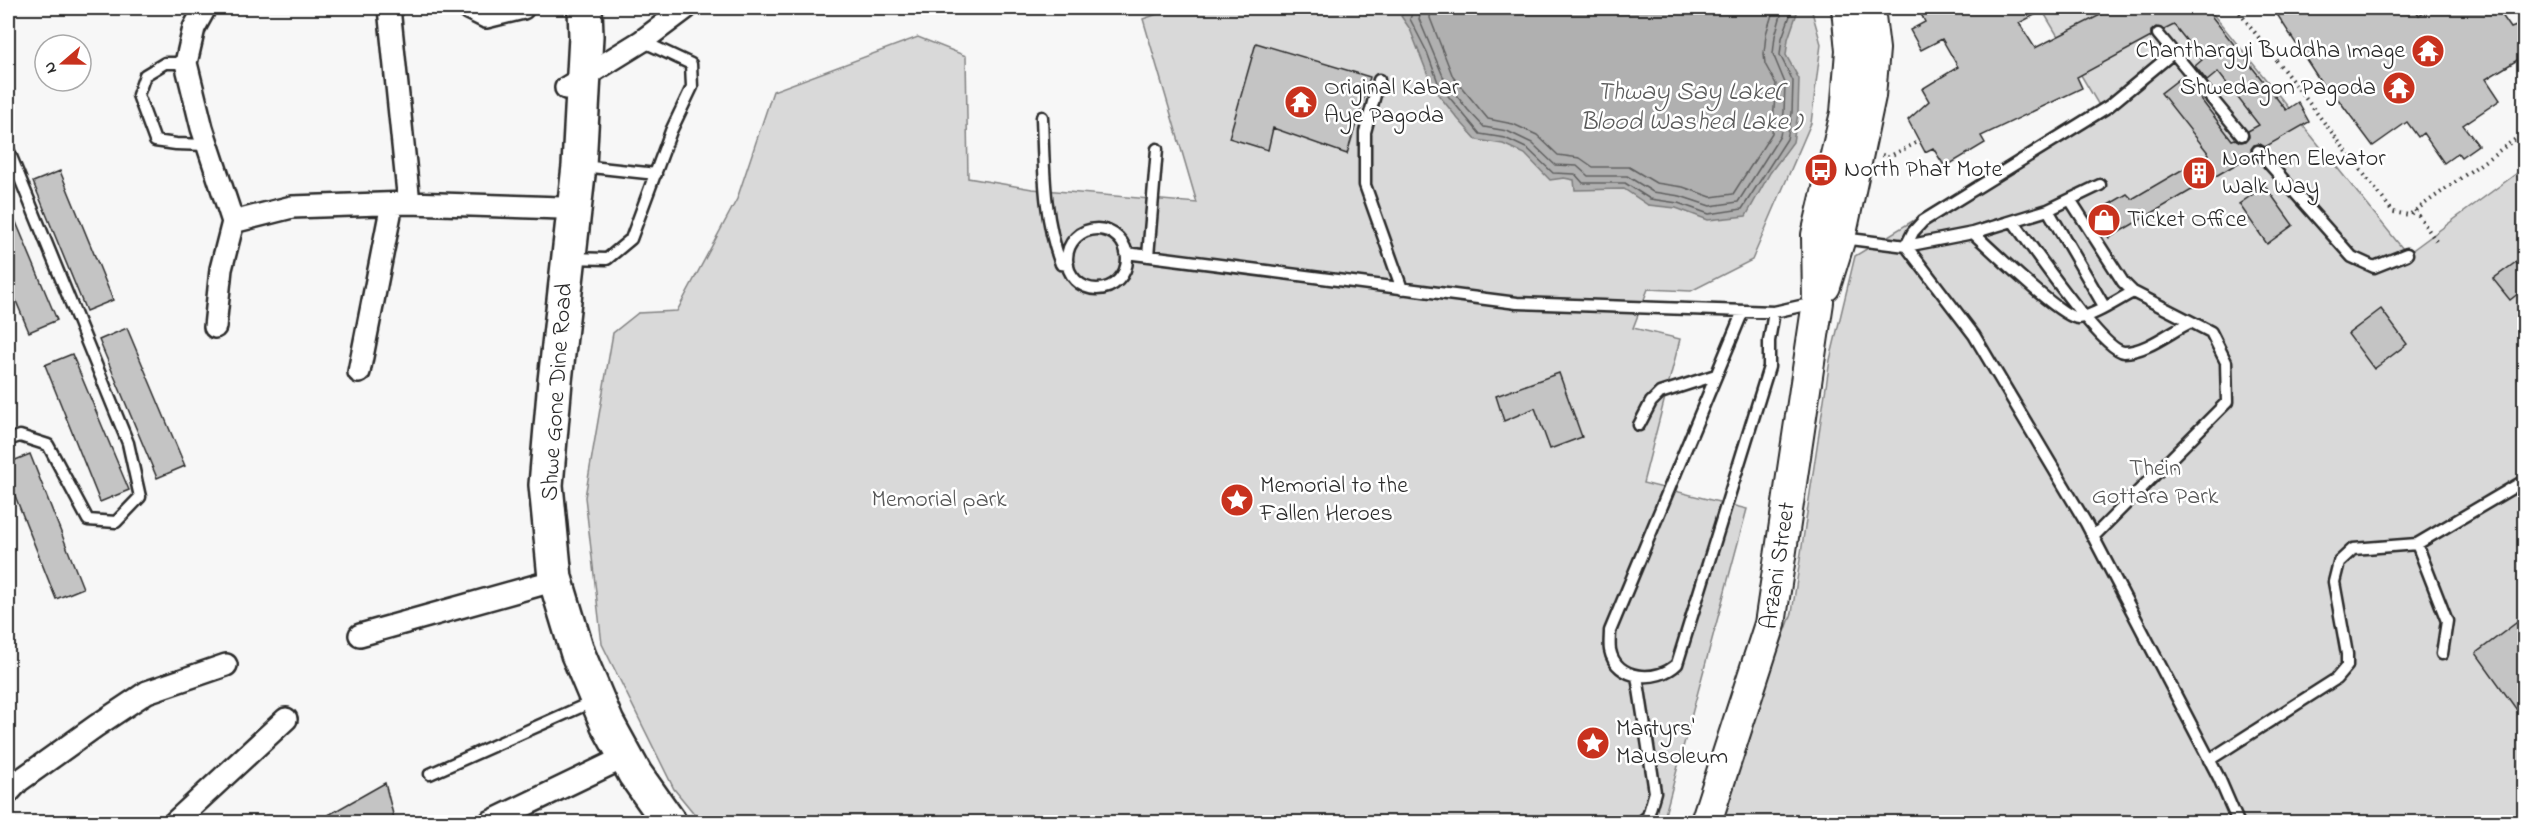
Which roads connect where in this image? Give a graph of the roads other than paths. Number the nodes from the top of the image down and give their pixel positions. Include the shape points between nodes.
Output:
1 (206, 8) edge
2 (389, 8) edge
3 (468, 8) edge
4 (523, 8) edge
5 (568, 8) edge
6 (585, 8) edge
7 (1846, 8) edge
8 (1869, 8) edge
9 (673, 11) edge
10 (2157, 34) dead end
11 (642, 41) junction
12 (1862, 50) junction
13 (2173, 53) junction
14 (186, 63) junction
15 (1380, 80) dead end
16 (575, 82) junction
17 (1042, 117) dead end
18 (2242, 135) dead end
19 (207, 145) junction
20 (8, 149) edge
21 (1157, 149) dead end
22 (2258, 151) dead end
23 (575, 165) junction
24 (656, 174) junction
25 (2100, 185) dead end
26 (2072, 201) junction
27 (400, 203) junction
28 (568, 210) junction
29 (2048, 210) junction
30 (2013, 221) junction
31 (233, 222) junction
32 (1973, 233) junction
33 (1828, 237) junction
34 (1906, 246) junction
35 (1126, 253) junction
36 (2407, 254) dead end
37 (1148, 256) junction
38 (563, 258) junction
39 (1068, 265) junction
40 (1402, 289) junction
41 (2133, 292) junction
42 (1818, 303) junction
43 (2104, 306) junction
44 (1743, 311) junction
45 (1774, 312) junction
46 (2084, 317) junction
47 (2191, 322) junction
48 (215, 327) dead end
49 (359, 372) dead end
50 (1716, 375) junction
51 (1639, 425) dead end
52 (8, 440) edge
53 (2524, 481) edge
54 (2093, 537) junction
55 (2417, 544) junction
56 (549, 581) junction
57 (360, 635) dead end
58 (2442, 654) dead end
59 (225, 664) dead end
60 (1637, 676) junction
61 (589, 704) junction
62 (286, 719) dead end
63 (2209, 760) junction
64 (618, 761) junction
65 (430, 774) dead end
66 (8, 793) edge
67 (175, 822) edge
68 (490, 822) edge
69 (647, 822) edge
70 (669, 822) edge
71 (1641, 822) edge
72 (1706, 822) edge
73 (2238, 822) edge

1 - 14 street via 194,28
2 - 27 street
3 - 4 street via 486,17
5 - 16 main road, Shwe Gone Dine Road
6 - 16 main road, Shwe Gone Dine Road
7 - 12 main road, Arzani Street
8 - 12 main road, Arzani Street
9 - 11 street
10 - 13 lane
11 - 16 street
11 - 24 lane via 691,64 692,87
12 - 33 main road, Arzani Street via 1846,114
13 - 18 lane
13 - 34 lane via 2109,106 1923,221
14 - 19 street
14 - 19 lane via 165,63 145,75 138,95 155,141
15 - 40 lane via 1365,132 1365,185
16 - 23 main road, Shwe Gone Dine Road
16 - 28 main road, Shwe Gone Dine Road
17 - 39 lane via 1051,239 1061,264
19 - 31 street
20 - 52 lane via 124,432 140,497 116,522 88,520 48,445 20,436
21 - 37 lane
22 - 36 lane via 2352,257 2374,267
23 - 24 lane
23 - 28 main road, Shwe Gone Dine Road
24 - 38 lane via 631,239 607,259
25 - 26 lane
26 - 29 lane
26 - 41 lane
27 - 28 street
27 - 31 street via 292,207
27 - 49 street
28 - 38 main road, Shwe Gone Dine Road
29 - 30 lane
29 - 43 lane
30 - 32 lane
30 - 46 lane
31 - 48 street via 220,269
32 - 34 lane
32 - 46 lane via 2066,315
33 - 34 lane
33 - 42 main road, Arzani Street
34 - 54 lane via 1974,335
35 - 37 lane
35 - 39 lane via 1119,279 1102,288 1084,286
35 - 39 lane via 1117,237 1091,230 1082,233 1070,246
37 - 40 lane
38 - 56 main road, Shwe Gone Dine Road via 546,318 532,456 534,514
40 - 44 lane via 1517,303
41 - 43 lane
41 - 47 lane
42 - 45 lane
42 - 72 main road, Arzani Street via 1770,624
43 - 46 lane
44 - 45 lane
44 - 50 lane
45 - 60 lane via 1769,367 1677,664 1659,675
46 - 47 lane via 2114,349 2125,352
47 - 54 lane via 2211,332 2226,362 2227,402
50 - 51 lane via 1660,393
50 - 60 lane via 1610,631 1610,651 1616,664
53 - 55 lane
54 - 63 lane
55 - 58 lane via 2447,621
55 - 63 lane via 2353,549 2338,562 2334,582 2347,666 2336,679
56 - 57 street
56 - 61 main road, Shwe Gone Dine Road via 562,655
59 - 66 street via 147,692 28,774
60 - 71 lane via 1655,792 1648,816
61 - 64 main road, Shwe Gone Dine Road
61 - 65 lane
62 - 67 street
63 - 73 lane
64 - 68 street
64 - 69 main road, Shwe Gone Dine Road
64 - 70 main road, Shwe Gone Dine Road

